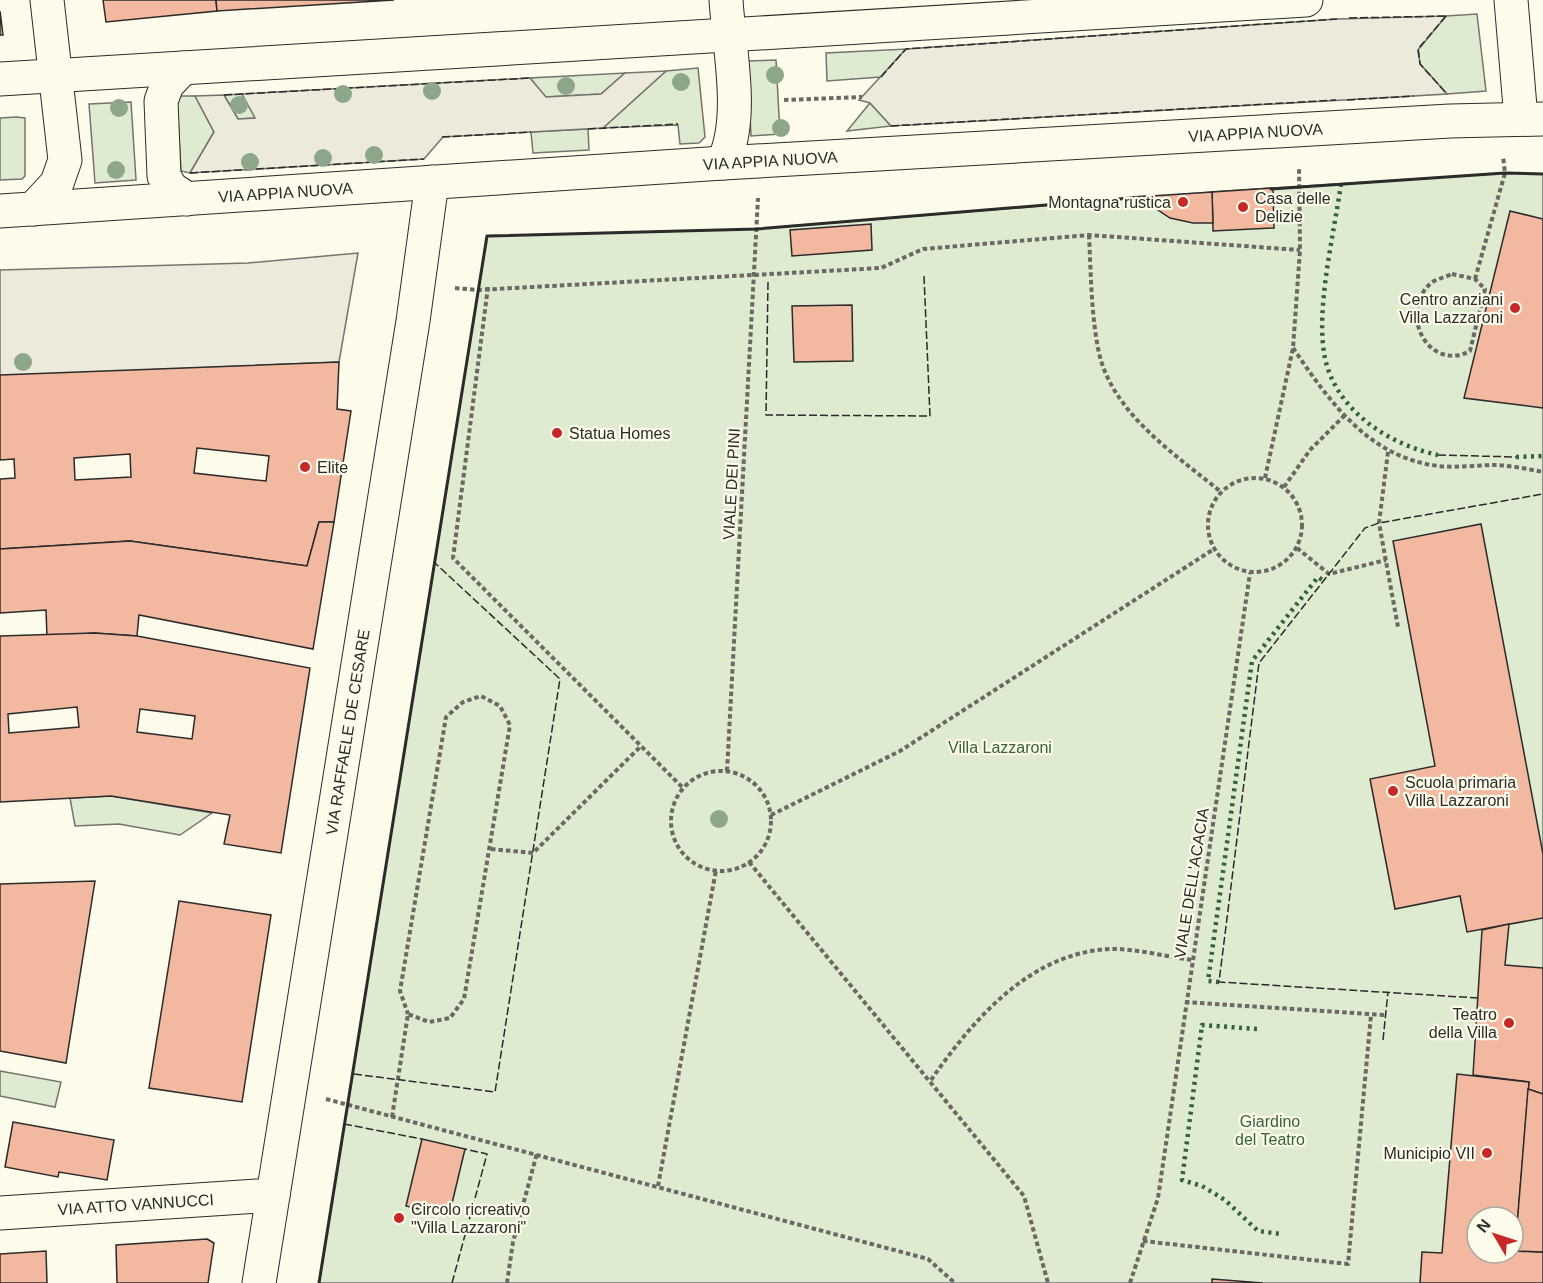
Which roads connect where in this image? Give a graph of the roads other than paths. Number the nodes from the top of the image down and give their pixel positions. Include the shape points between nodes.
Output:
1 (47, 0) edge
2 (726, 0) edge
3 (1511, 0) edge
4 (1286, 1) edge
5 (728, 36) junction
6 (183, 68) junction
7 (57, 75) junction
8 (0, 79) edge
9 (1532, 119) edge
10 (723, 163) junction
11 (432, 182) junction
12 (187, 199) junction
13 (33, 209) junction
14 (0, 211) edge
15 (273, 1195) junction
16 (0, 1213) edge
17 (259, 1283) edge

1 - 7 main road
2 - 5 main road
3 - 9 main road
4 - 5 main road
5 - 6 main road
5 - 10 main road via 734,123 731,146
6 - 7 main road
6 - 12 main road via 167,85 160,101 164,176 171,188
7 - 8 main road
7 - 13 main road via 65,160 57,183
9 - 10 main road, VIA APPIA NUOVA
10 - 11 main road, VIA APPIA NUOVA
11 - 12 main road, VIA APPIA NUOVA
11 - 15 main road, VIA RAFFAELE DE CESARE
12 - 13 main road, VIA APPIA NUOVA
13 - 14 main road, VIA APPIA NUOVA
15 - 16 main road, VIA ATTO VANNUCCI
15 - 17 main road, VIA RAFFAELE DE CESARE

